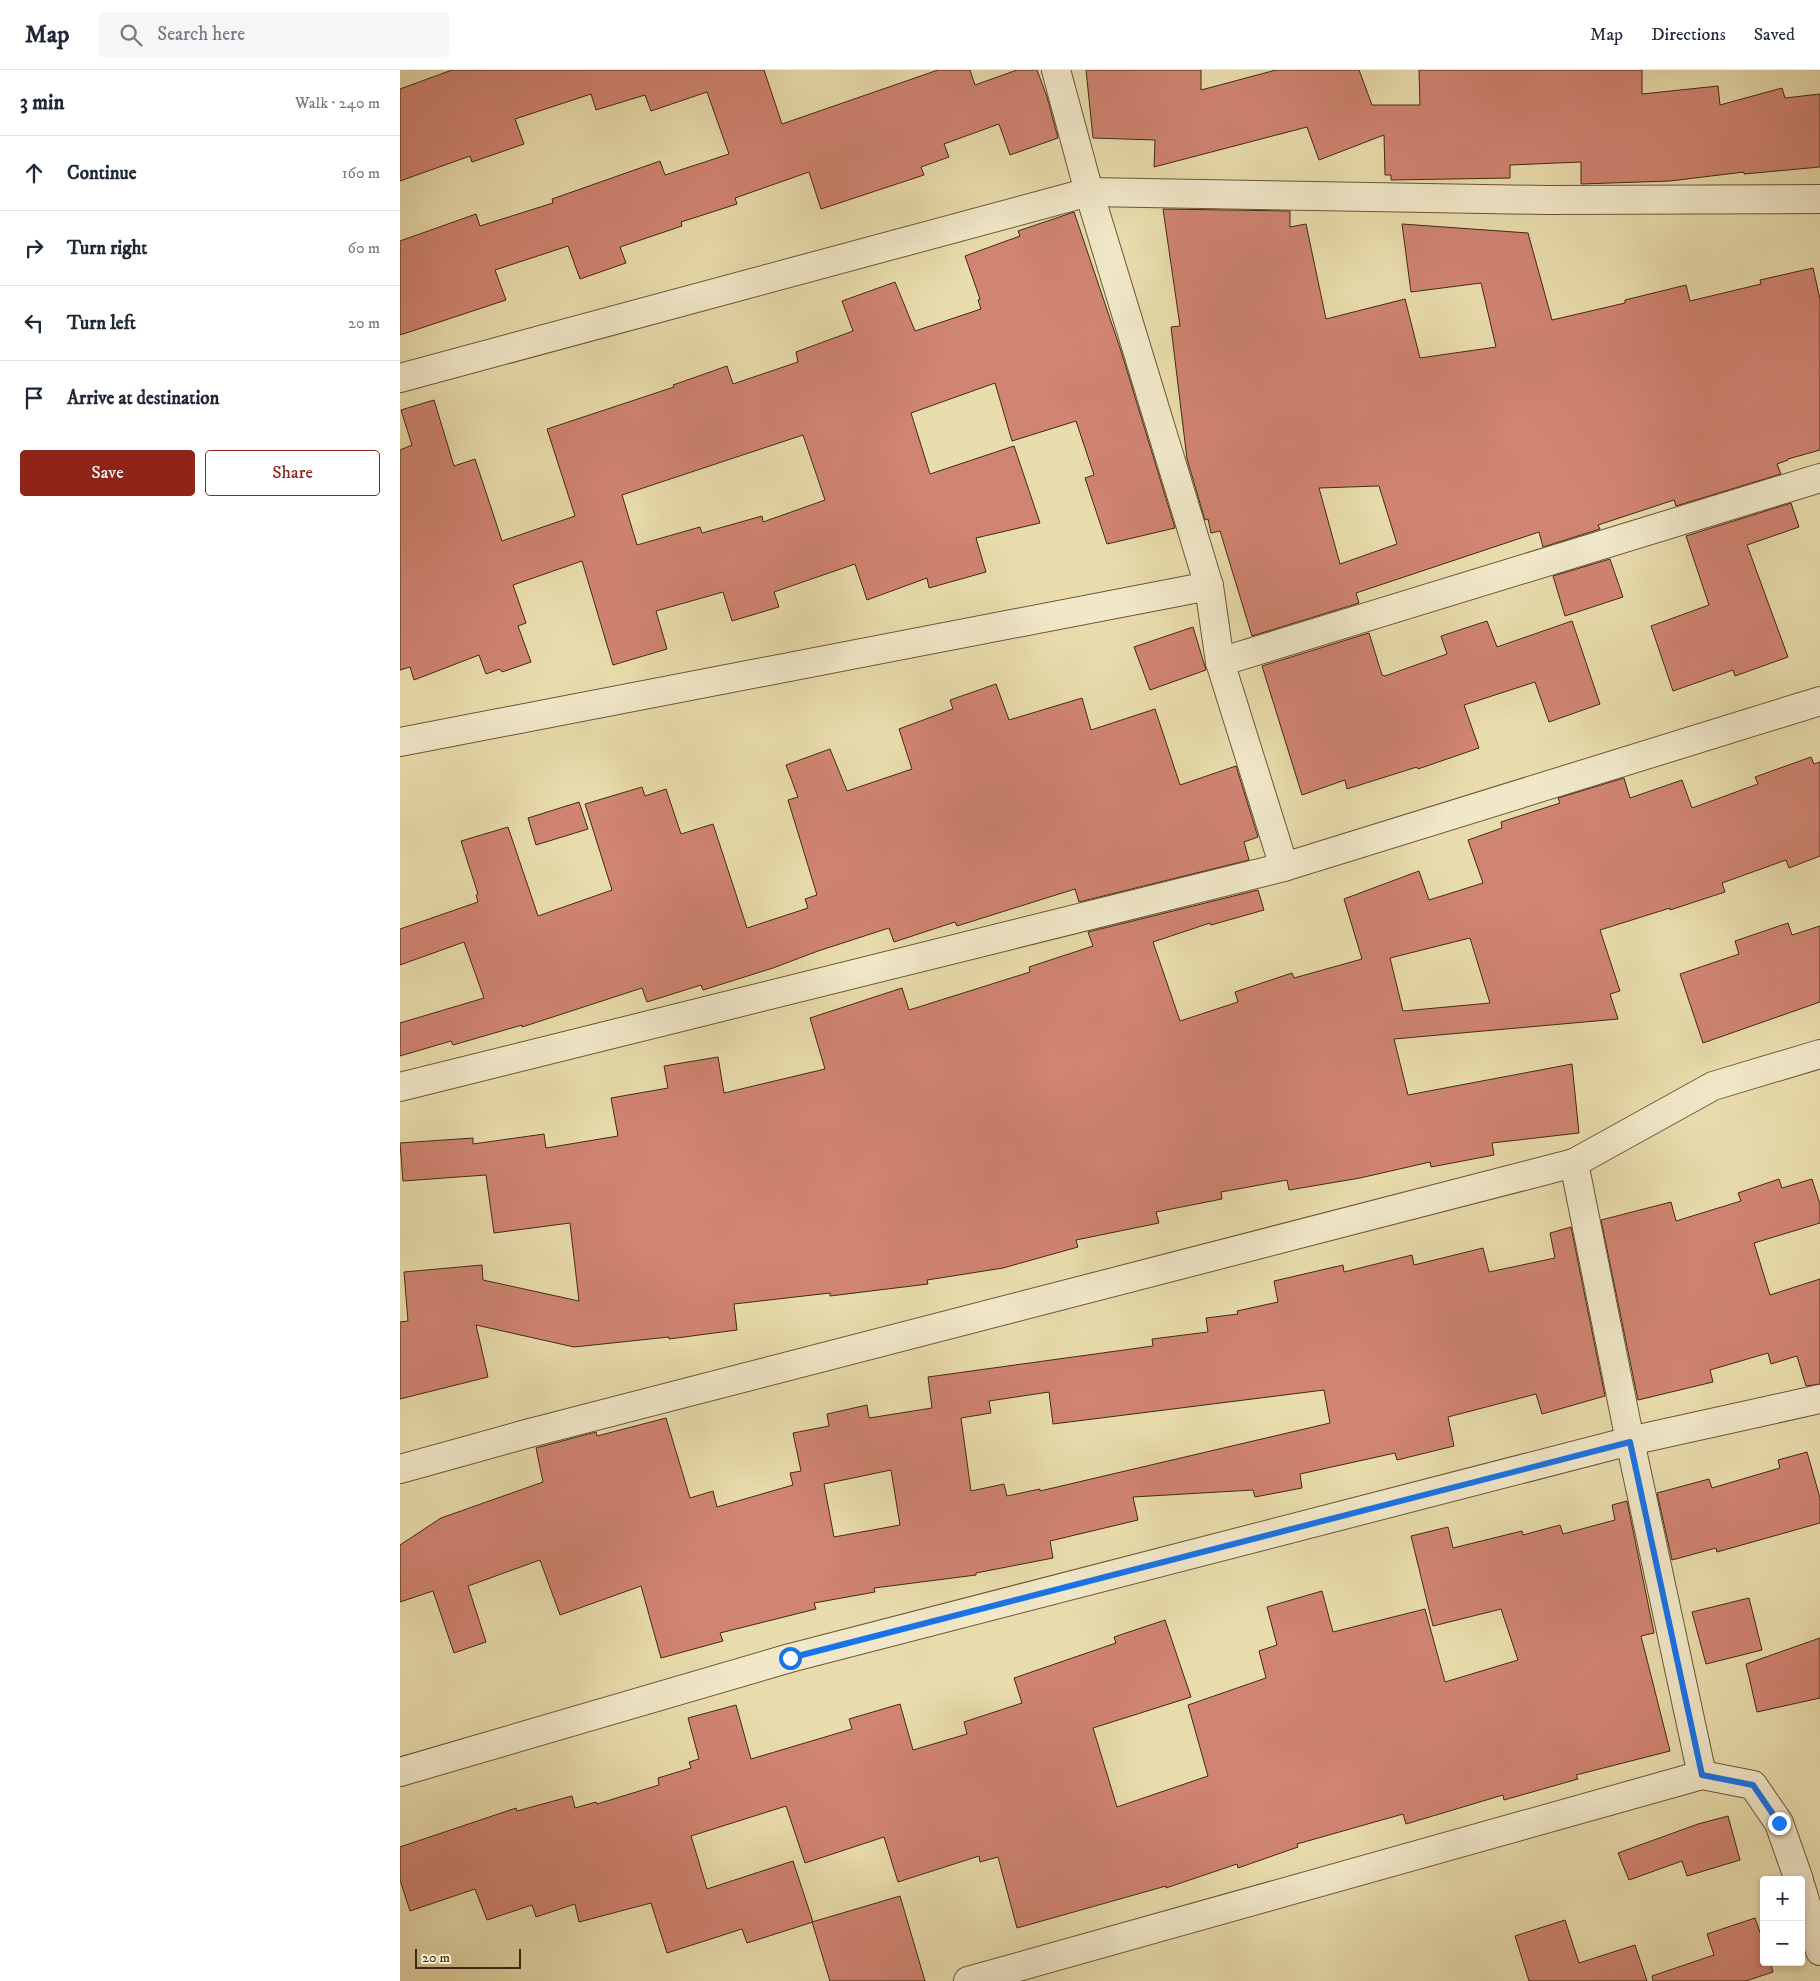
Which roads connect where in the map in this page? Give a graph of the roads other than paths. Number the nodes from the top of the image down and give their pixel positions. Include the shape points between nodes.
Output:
1 (1056, 70) edge
2 (1089, 192) junction
3 (1820, 199) edge
4 (400, 378) edge
5 (1820, 478) edge
6 (1209, 586) junction
7 (1220, 662) junction
8 (1820, 701) edge
9 (400, 742) edge
10 (1284, 867) junction
11 (1820, 1054) edge
12 (400, 1088) edge
13 (1574, 1163) junction
14 (1820, 1399) edge
15 (1630, 1442) junction
16 (400, 1469) edge
17 (400, 1772) edge
18 (1702, 1775) junction
19 (1820, 1874) edge
20 (1798, 1876) edge
21 (1805, 1878) edge
22 (1805, 1901) edge
23 (1820, 1952) edge
24 (968, 1981) edge

1 - 2 street
2 - 3 street via 1546,200
2 - 4 street
2 - 6 street
5 - 7 street
6 - 7 street
6 - 9 street
7 - 10 street
8 - 10 street
10 - 12 street
11 - 13 street via 1713,1086
13 - 15 street
13 - 16 street
14 - 15 street
15 - 17 street via 790,1658
15 - 18 street
18 - 20 street via 1753,1785 1779,1823
18 - 24 street
19 - 21 street
22 - 23 street

